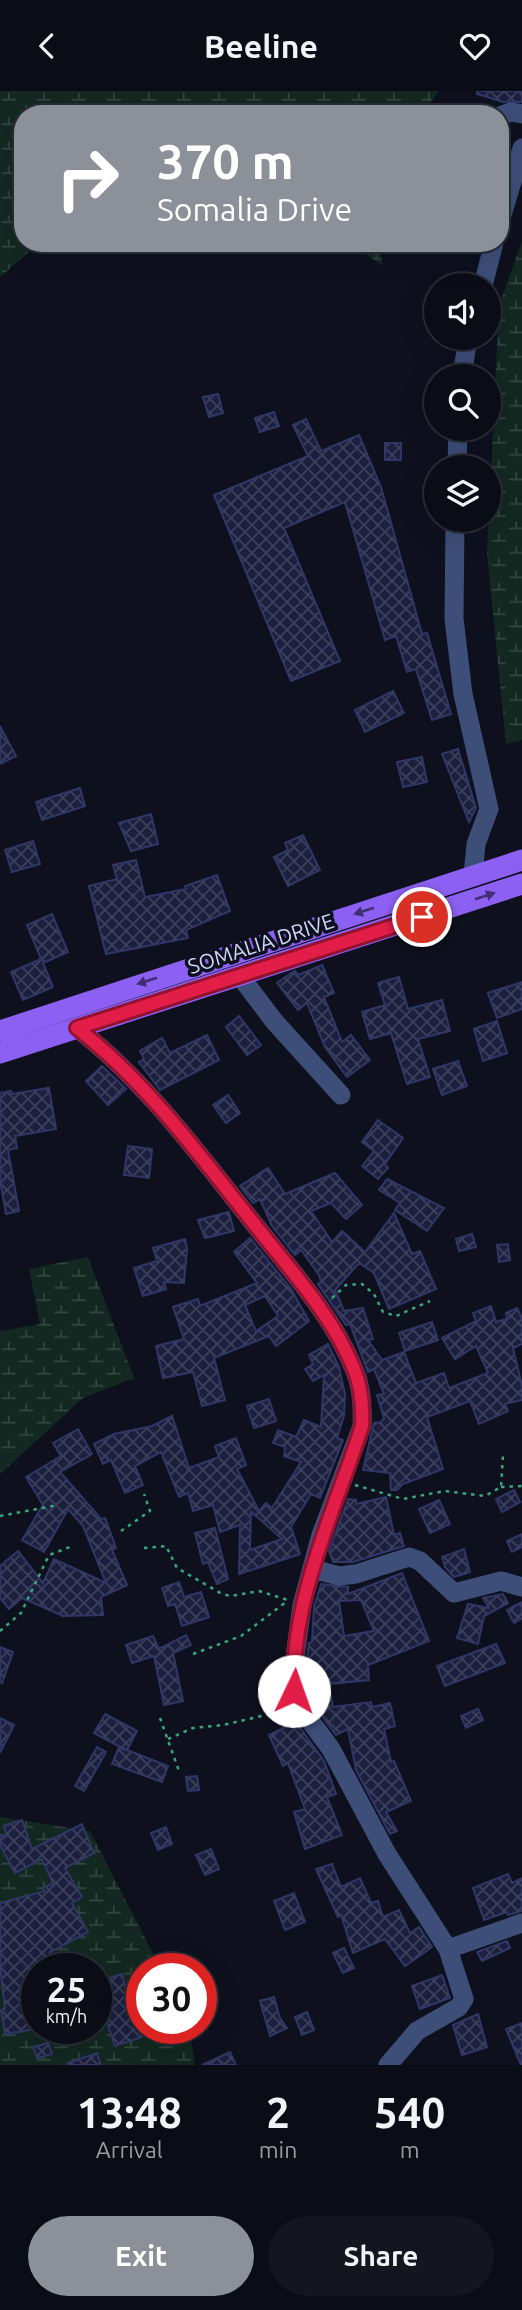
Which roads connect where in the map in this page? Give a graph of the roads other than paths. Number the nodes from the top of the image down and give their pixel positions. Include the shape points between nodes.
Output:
1 (522, 148) edge
2 (509, 192) edge
3 (492, 252) edge
4 (486, 273) edge
5 (455, 532) edge
6 (522, 860) edge
7 (473, 875) junction
8 (522, 884) edge
9 (240, 976) junction
10 (77, 1028) junction
11 (0, 1030) edge
12 (0, 1053) edge
13 (341, 1095) dead end
14 (313, 1569) junction
15 (522, 1587) edge
16 (522, 1923) edge
17 (448, 1949) junction
18 (388, 2065) edge

1 - 2 street
3 - 4 street
5 - 7 street via 454,619 463,694 489,809 476,843
6 - 7 main road, SOMALIA DRIVE
7 -> 11 main road, SOMALIA DRIVE
9 -> 8 main road, SOMALIA DRIVE
9 - 10 main road, SOMALIA DRIVE
9 - 13 street
10 - 12 main road, SOMALIA DRIVE
10 - 14 street via 117,1060 161,1108 344,1348 360,1390 362,1426
14 - 15 street via 348,1575 409,1557 420,1561 454,1593 501,1581
14 - 17 street via 295,1603 294,1691 387,1854
16 - 17 street
17 - 18 street via 464,1999 459,2007 417,2031

